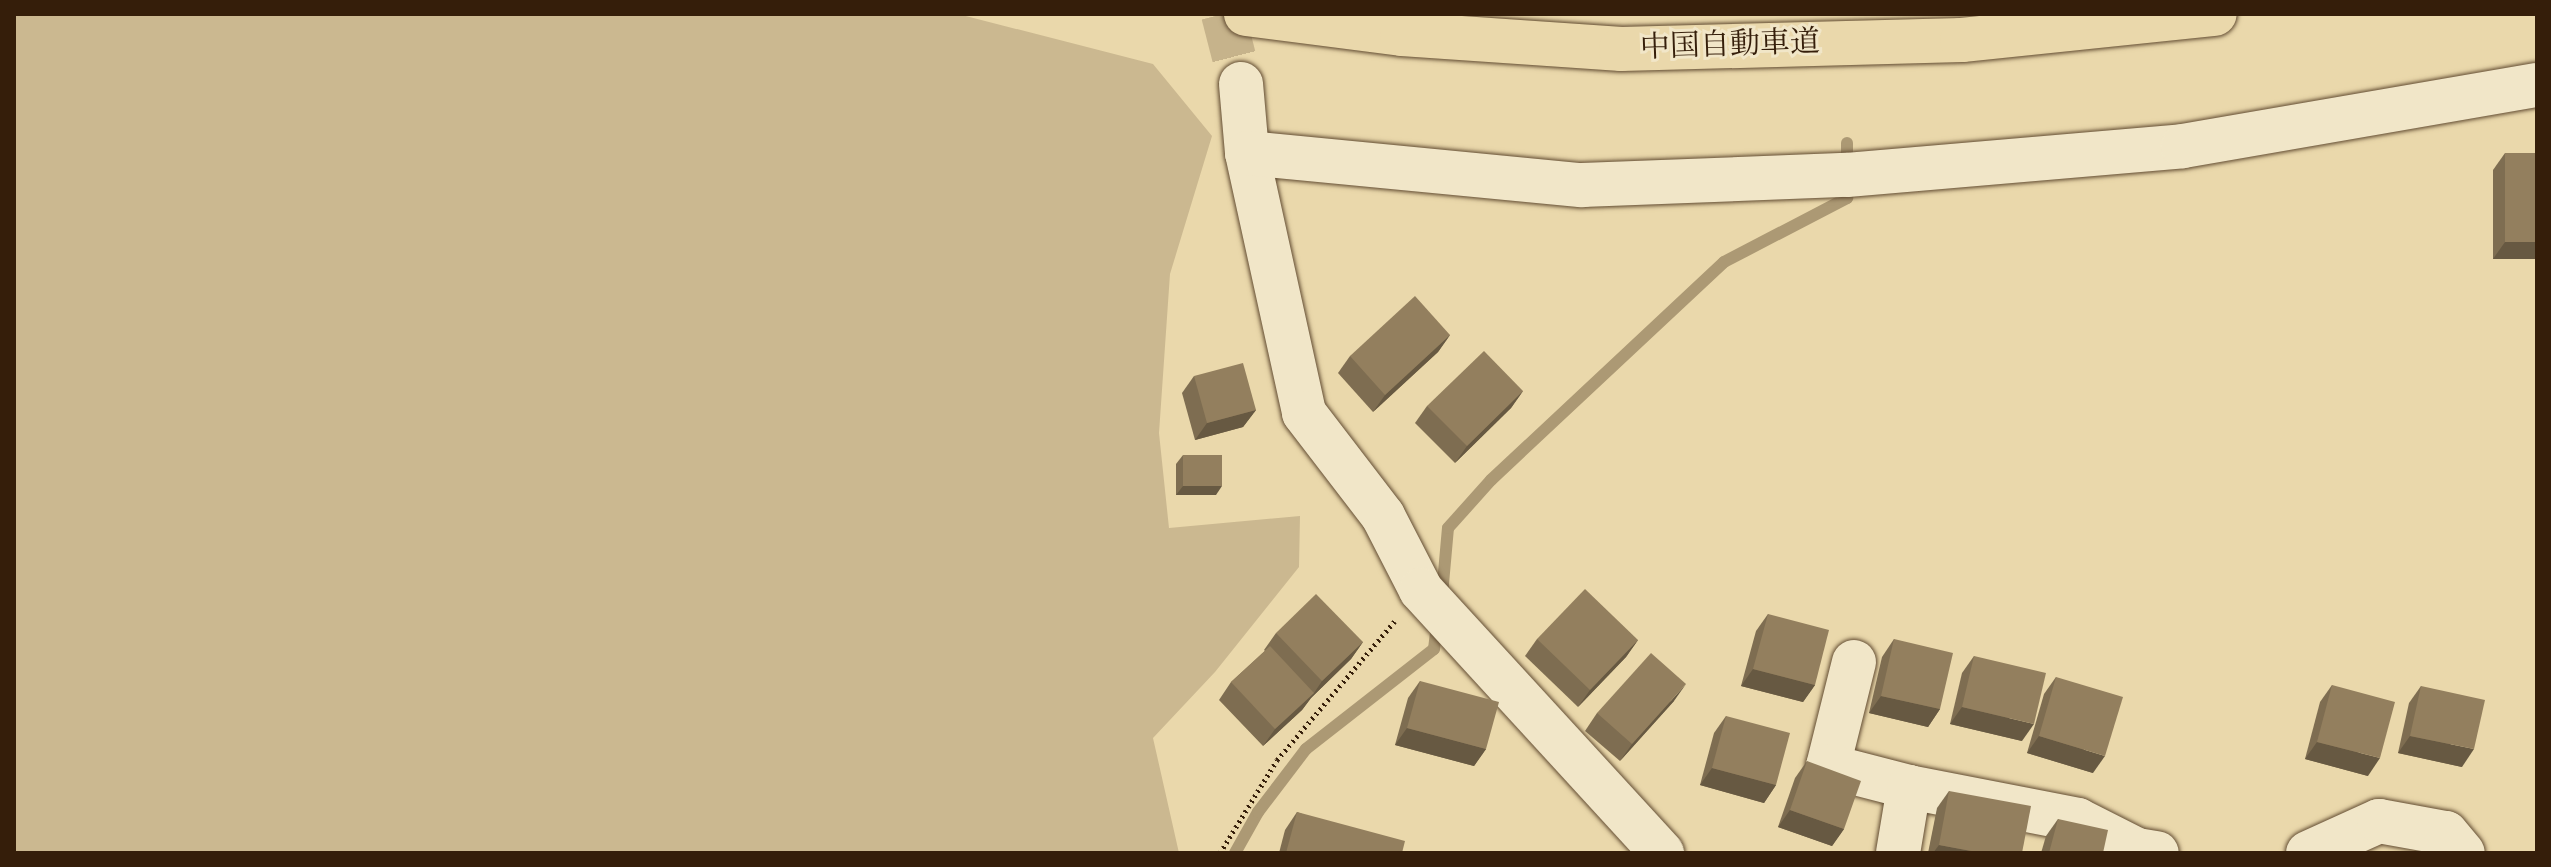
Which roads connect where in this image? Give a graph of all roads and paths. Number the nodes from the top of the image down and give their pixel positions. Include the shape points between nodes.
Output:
1 (1246, 14) edge
2 (2215, 14) edge
3 (1241, 84) tunnel mouth
4 (2537, 85) edge
5 (1247, 153) junction
6 (1421, 590) junction
7 (1854, 662) dead end
8 (1909, 787) junction
9 (1220, 853) edge
10 (1662, 853) edge
11 (1898, 853) edge
12 (2157, 853) edge
13 (2308, 853) edge
14 (2463, 853) edge

1 - 2 highway, 中国自動車道 via 1402,34 1621,49 1962,40
3 - 5 street
4 - 5 street via 2183,146 1847,175 1582,185
5 - 6 street via 1304,413 1383,516
6 - 9 path via 1277,760
6 - 10 street
7 - 8 street via 1828,766
8 - 11 street
8 - 12 street via 2078,820 2137,850
13 - 14 street via 2379,821 2446,833

